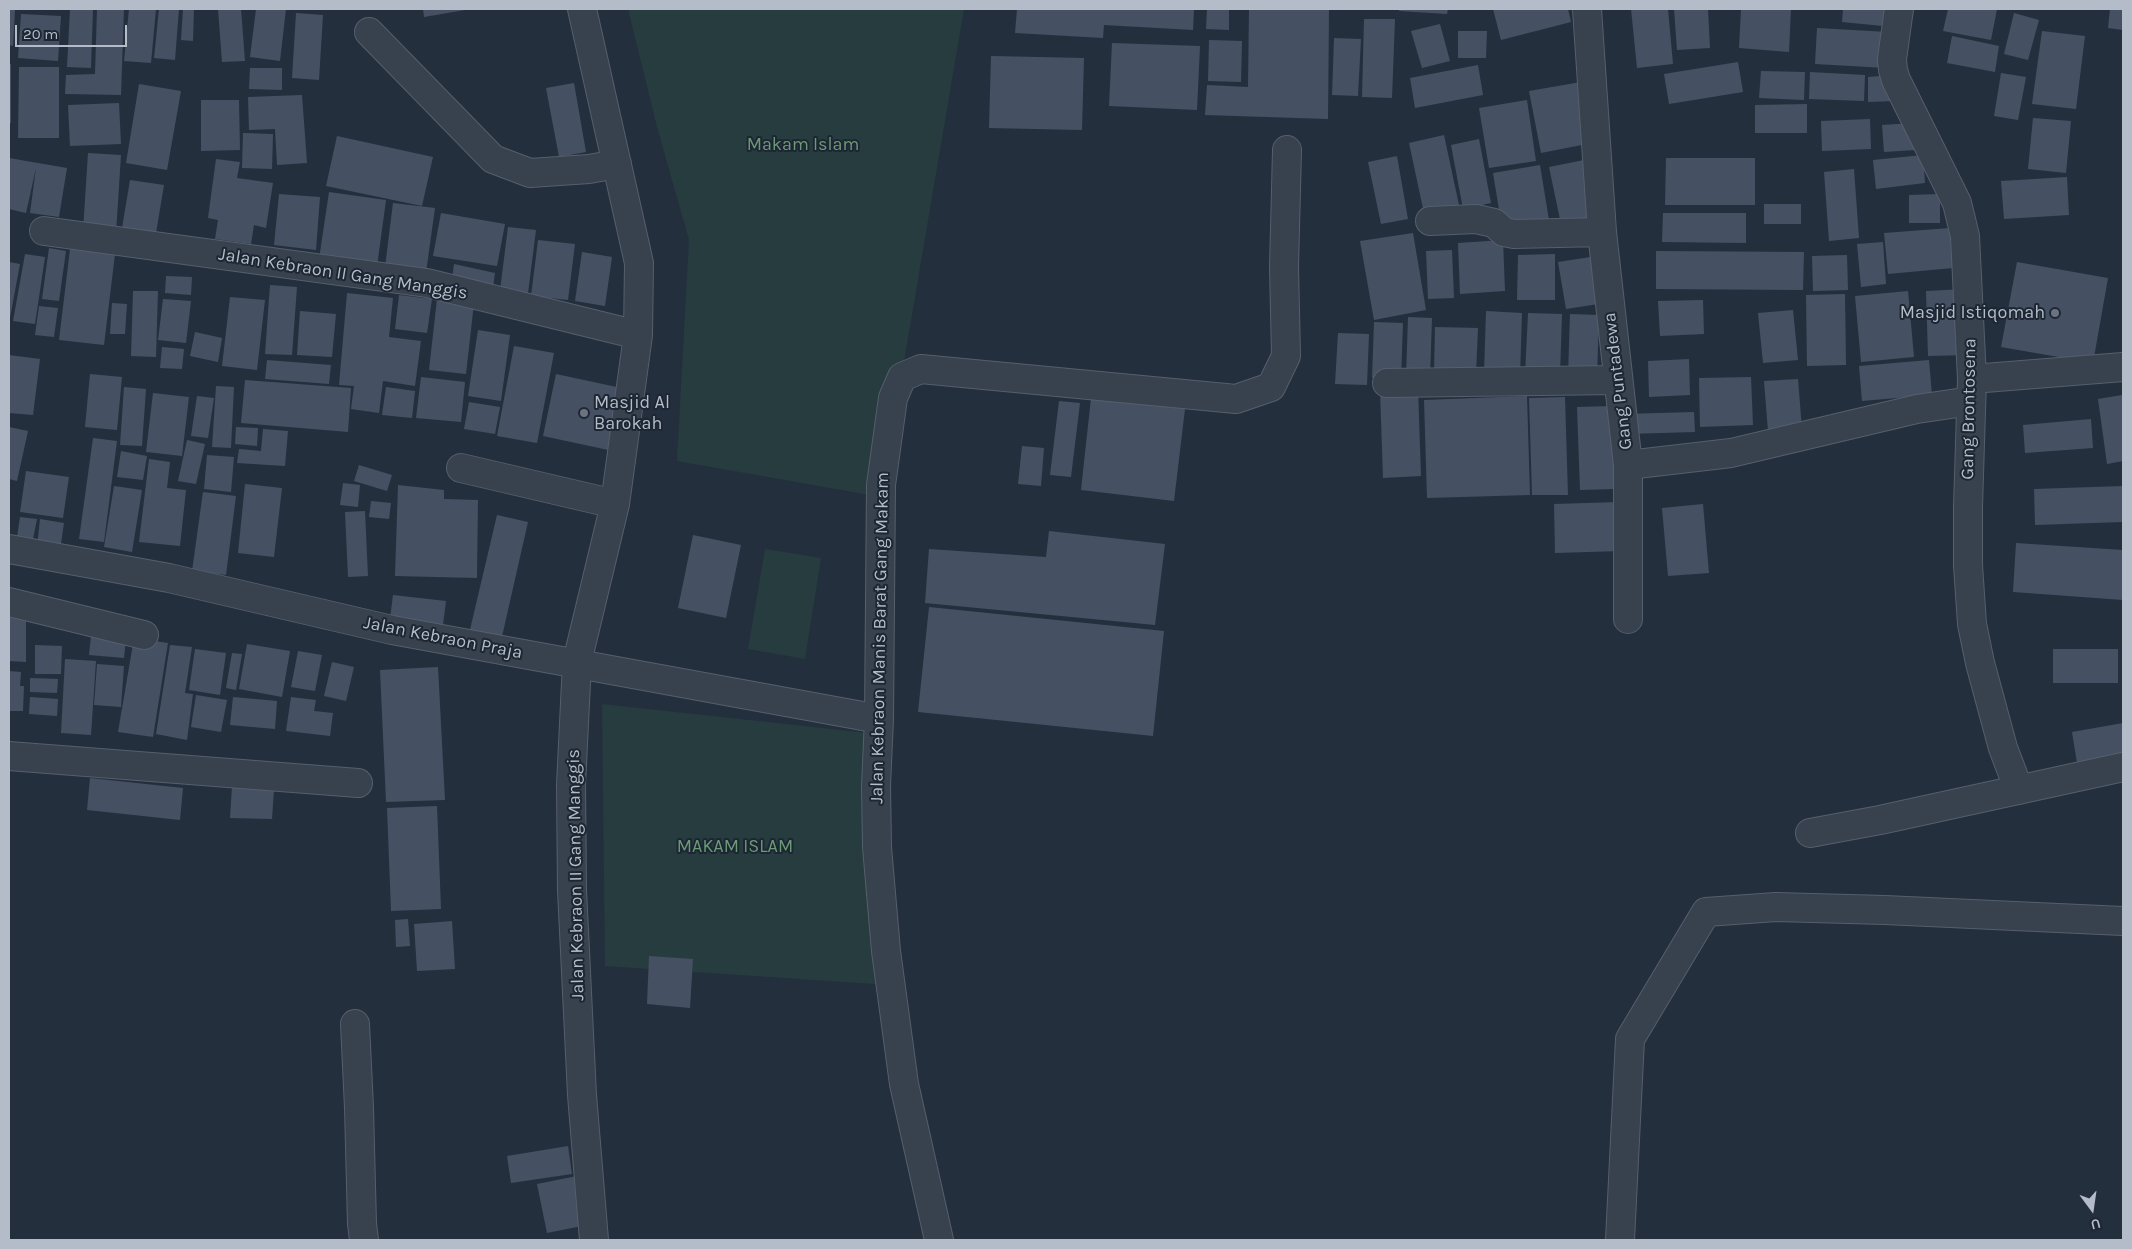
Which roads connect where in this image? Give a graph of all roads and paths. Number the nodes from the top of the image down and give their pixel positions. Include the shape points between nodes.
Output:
1 (582, 9) edge
2 (1587, 9) edge
3 (1899, 9) edge
4 (369, 32) dead end
5 (1287, 150) dead end
6 (617, 164) junction
7 (1430, 221) dead end
8 (44, 231) dead end
9 (1602, 232) junction
10 (638, 335) junction
11 (2123, 367) edge
12 (1617, 380) junction
13 (1387, 383) dead end
14 (1971, 390) junction
15 (1628, 465) junction
16 (460, 468) dead end
17 (615, 504) junction
18 (9, 549) edge
19 (9, 602) edge
20 (1628, 619) dead end
21 (144, 635) dead end
22 (576, 662) junction
23 (879, 719) junction
24 (9, 756) edge
25 (2123, 767) edge
26 (358, 783) dead end
27 (2019, 790) junction
28 (1810, 833) dead end
29 (2123, 921) edge
30 (355, 1024) dead end
31 (364, 1240) edge
32 (594, 1240) edge
33 (939, 1240) edge
34 (1620, 1240) edge

1 - 6 street, Jalan Kebraon II Gang Manggis
2 - 9 street, Gang Puntadewa
3 - 14 street, Gang Brontosena via 1893,70 1956,203 1965,236
4 - 6 street via 492,159 530,173
5 - 23 street, Jalan Kebraon Manis Barat Gang Makam via 1286,356 1271,387 1236,399 921,369 902,377 893,398 881,485
6 - 10 street, Jalan Kebraon II Gang Manggis via 640,263
7 - 9 street via 1476,219 1494,223 1504,232 1514,234
8 - 10 street, Jalan Kebraon II Gang Manggis via 427,282
9 - 12 street, Gang Puntadewa
10 - 17 street, Jalan Kebraon II Gang Manggis
11 - 14 street, Gang Puntadewa
12 - 13 street
12 - 15 street, Gang Puntadewa
14 - 15 street, Gang Puntadewa via 1918,410 1731,453
14 - 27 street, Gang Brontosena via 1968,565 1972,624 2003,748
15 - 20 street
16 - 17 street
17 - 22 street, Jalan Kebraon II Gang Manggis
18 - 22 street, Jalan Kebraon Praja via 169,578 392,630
19 - 21 street
22 - 23 street, Jalan Kebraon Praja
22 - 32 street, Jalan Kebraon II Gang Manggis via 571,785 572,890 582,1095
23 - 33 street, Jalan Kebraon Manis Barat Gang Makam via 877,847 886,951 904,1084
24 - 26 street
25 - 27 street
27 - 28 street
29 - 34 street via 1776,907 1706,912 1630,1039
30 - 31 street

